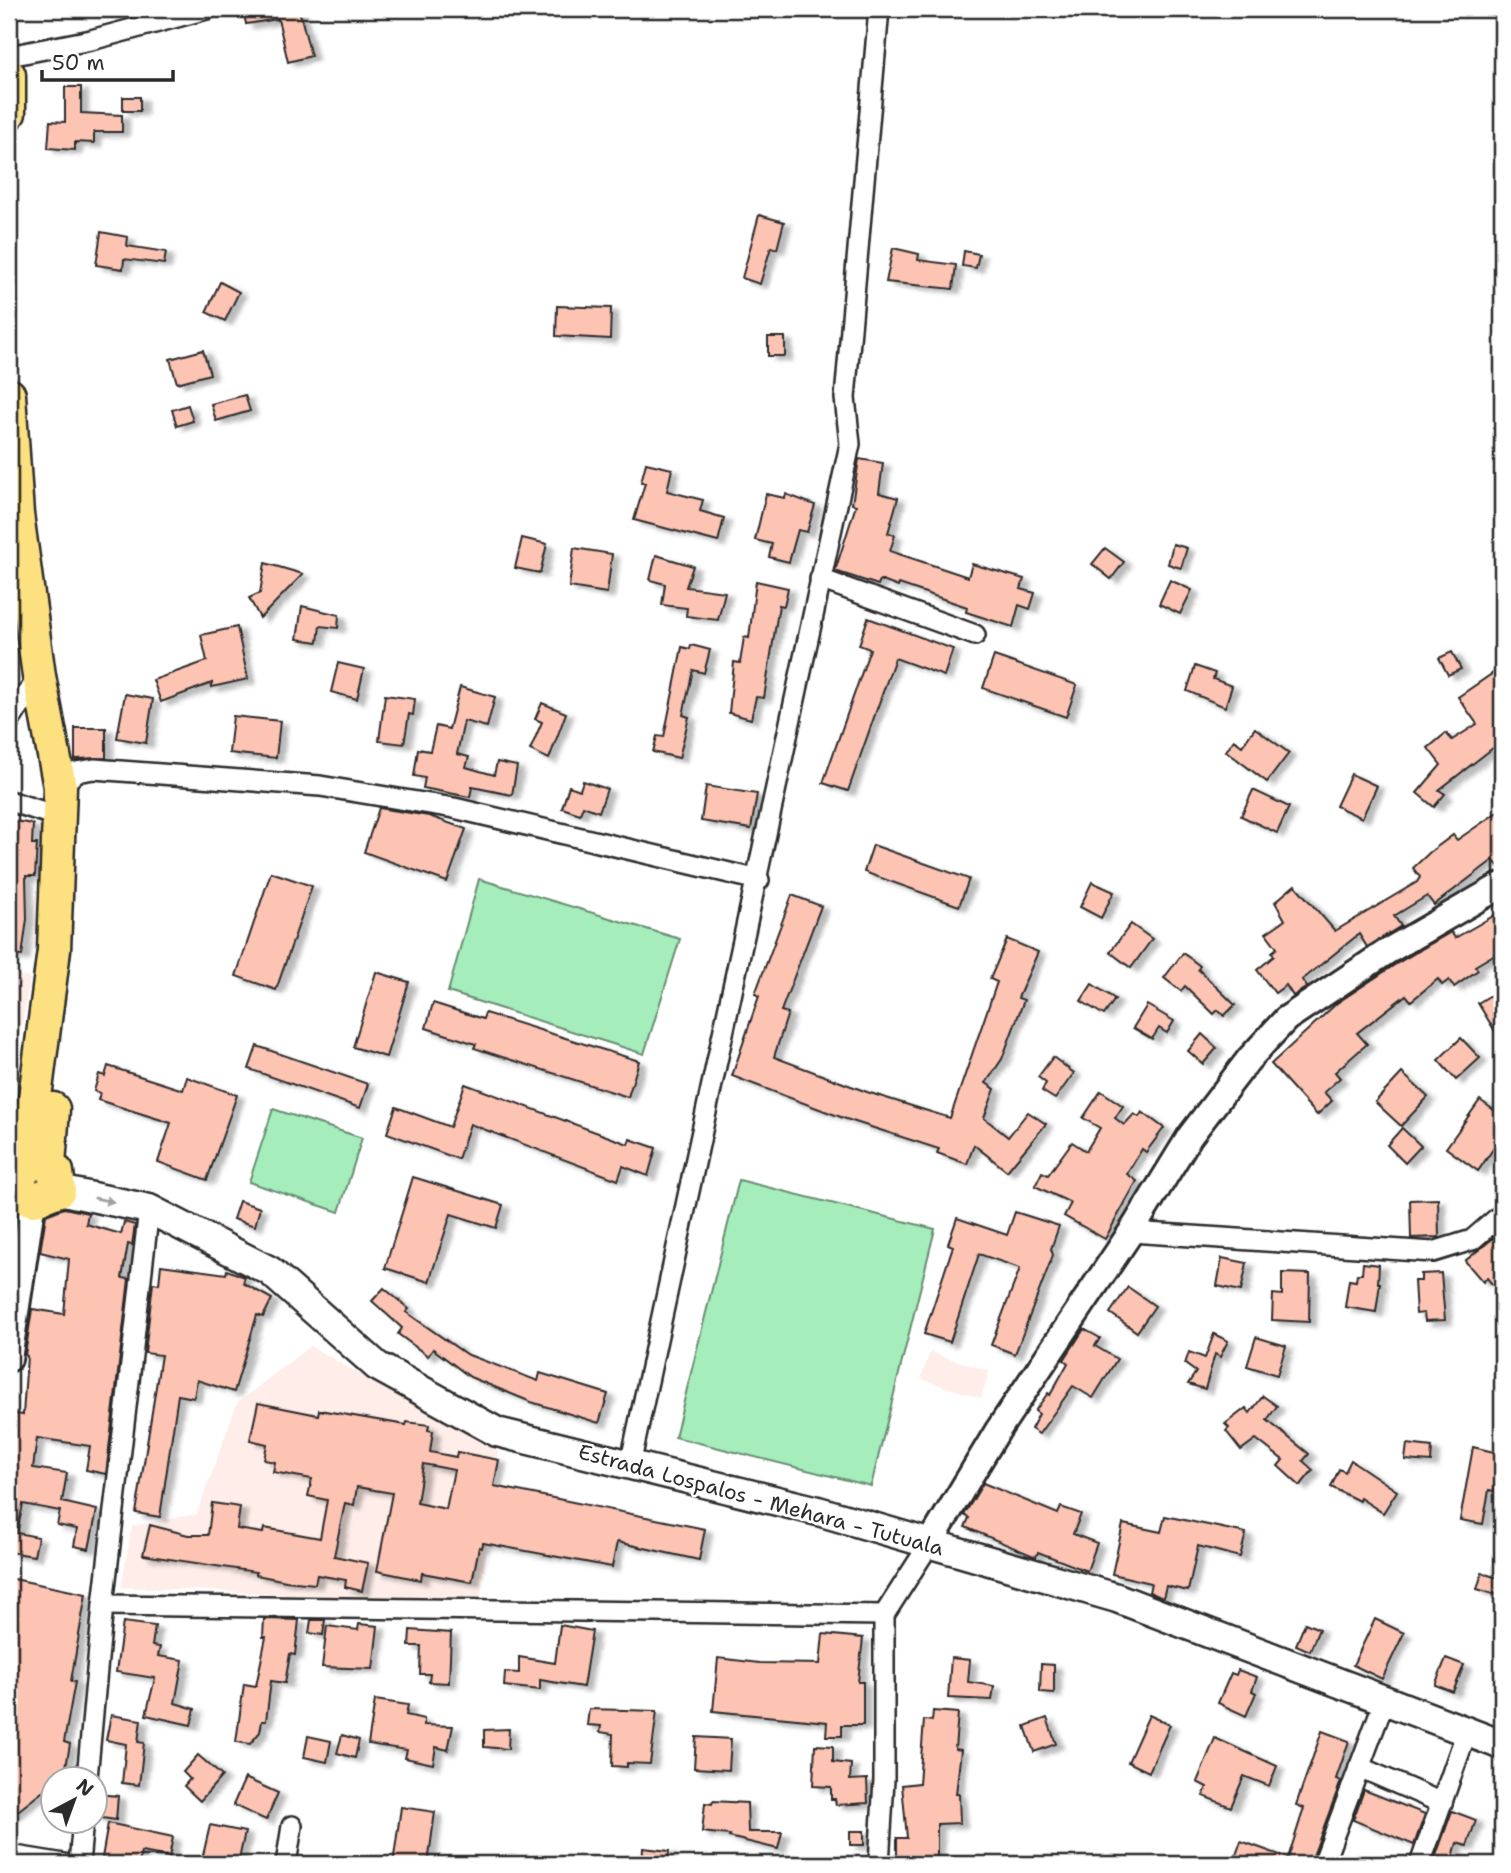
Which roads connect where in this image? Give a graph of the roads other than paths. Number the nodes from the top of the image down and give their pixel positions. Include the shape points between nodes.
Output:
1 (207, 9) edge
2 (879, 9) edge
3 (9, 56) edge
4 (9, 75) edge
5 (9, 113) edge
6 (9, 395) edge
7 (820, 579) junction
8 (975, 635) dead end
9 (39, 676) junction
10 (9, 722) edge
11 (9, 801) edge
12 (60, 802) junction
13 (758, 880) junction
14 (1502, 885) edge
15 (31, 1182) edge
16 (149, 1209) junction
17 (1502, 1214) edge
18 (1131, 1232) junction
19 (9, 1294) edge
20 (9, 1359) edge
21 (630, 1465) junction
22 (930, 1543) junction
23 (103, 1605) junction
24 (884, 1615) junction
25 (1385, 1699) junction
26 (1467, 1731) junction
27 (1502, 1745) edge
28 (88, 1764) edge
29 (1359, 1767) junction
30 (1441, 1803) junction
31 (292, 1826) dead end
32 (82, 1834) edge
33 (9, 1856) edge
34 (64, 1864) edge
35 (79, 1864) edge
36 (286, 1864) edge
37 (879, 1864) edge
38 (1323, 1864) edge
39 (1420, 1864) edge

1 - 3 street
2 - 7 street via 845,397 850,444
4 - 5 main road
6 - 9 main road via 17,514
7 - 8 street
7 - 13 street
9 - 10 street
9 - 12 main road
11 - 12 street
12 - 13 street via 76,772 93,769 320,786 454,808
12 - 15 main road via 54,950
13 - 21 street
14 - 18 street via 1388,951 1286,1019 1218,1096
15 -> 16 main road, Estrada Lospalos - Mehara - Tutuala
15 - 19 street
15 - 20 street
16 - 21 main road, Estrada Lospalos - Mehara - Tutuala via 270,1272 377,1366 497,1432
16 - 23 street
17 - 18 street via 1472,1240 1433,1252
18 - 22 street via 998,1430
21 - 22 main road, Estrada Lospalos - Mehara - Tutuala
22 - 24 street
22 - 25 main road, Estrada Lospalos - Mehara - Tutuala via 1117,1598
23 - 24 street
23 - 28 street
24 - 37 street
25 - 26 main road, Estrada Lospalos - Mehara - Tutuala
25 - 29 street
26 - 27 main road, Estrada Lospalos - Mehara - Tutuala
26 - 30 street
29 - 30 street
29 - 38 street
30 - 39 street
31 - 36 street
32 - 35 street
33 - 34 street

